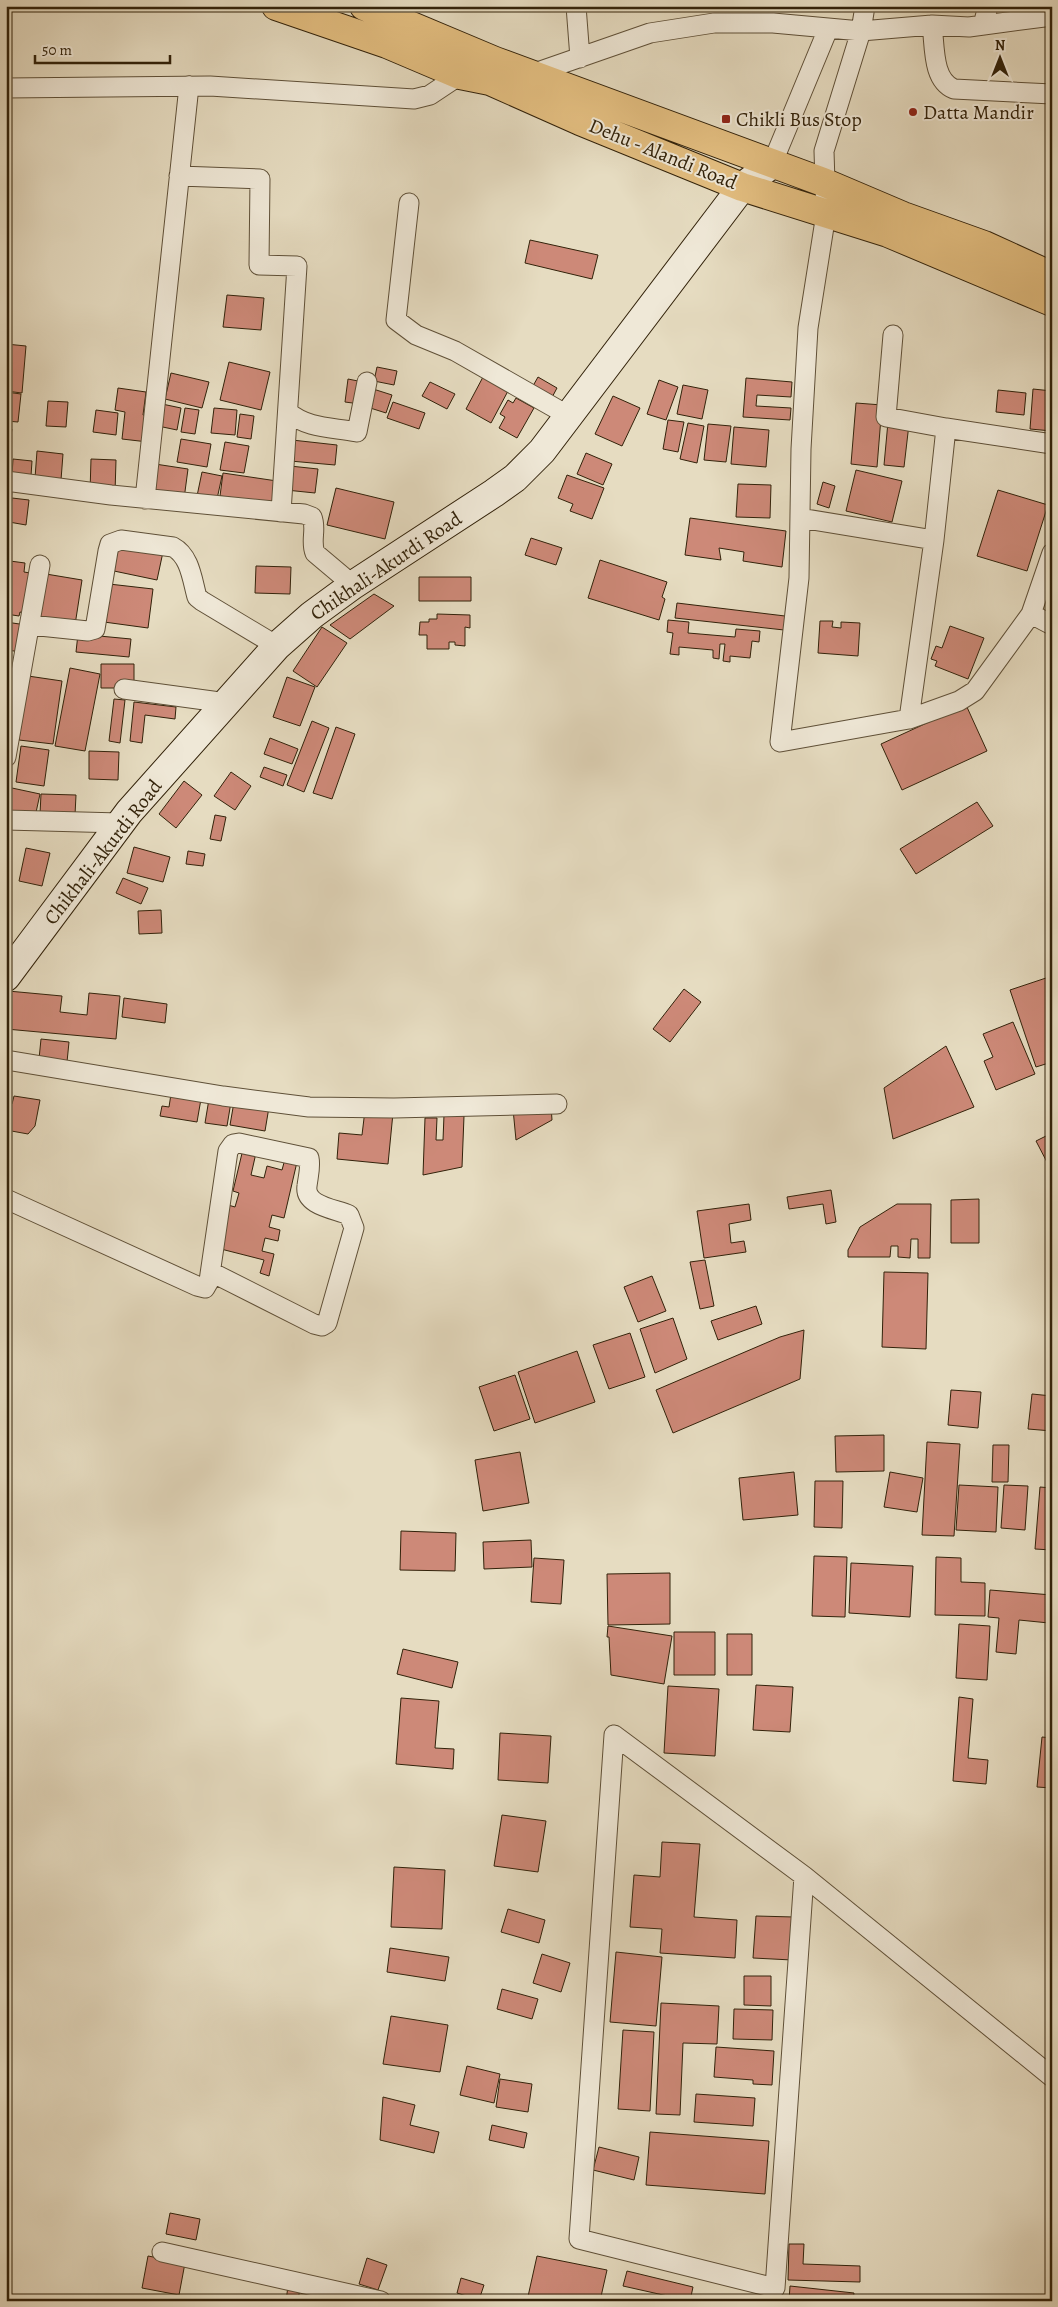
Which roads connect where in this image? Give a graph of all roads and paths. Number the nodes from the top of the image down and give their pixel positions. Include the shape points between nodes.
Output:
1 (276, 6) edge
2 (364, 6) edge
3 (576, 6) edge
4 (865, 6) edge
5 (988, 6) edge
6 (1052, 16) edge
7 (392, 23) edge
8 (932, 25) junction
9 (983, 25) junction
10 (828, 29) junction
11 (861, 31) junction
12 (580, 58) junction
13 (532, 74) junction
14 (460, 75) junction
15 (189, 86) junction
16 (6, 88) edge
17 (1052, 94) edge
18 (772, 164) junction
19 (179, 176) junction
20 (824, 182) junction
21 (742, 186) junction
22 (409, 203) dead end
23 (826, 214) junction
24 (1052, 276) edge
25 (1052, 302) edge
26 (893, 335) dead end
27 (367, 382) dead end
28 (288, 412) junction
29 (569, 416) junction
30 (946, 428) junction
31 (1052, 444) edge
32 (6, 481) edge
33 (145, 498) junction
34 (281, 512) junction
35 (800, 518) junction
36 (934, 540) junction
37 (1052, 553) edge
38 (40, 565) dead end
39 (353, 585) junction
40 (1031, 614) junction
41 (30, 625) junction
42 (1052, 625) edge
43 (277, 646) junction
44 (124, 689) dead end
45 (226, 703) junction
46 (909, 719) junction
47 (6, 757) edge
48 (6, 820) edge
49 (120, 823) junction
50 (6, 977) edge
51 (6, 1060) edge
52 (557, 1104) dead end
53 (6, 1199) edge
54 (211, 1272) junction
55 (804, 1876) junction
56 (1052, 2077) edge
57 (162, 2252) dead end
58 (775, 2295) edge
59 (380, 2301) edge

1 - 7 main road, Dehu - Alandi Road
2 - 7 main road, Dehu - Alandi Road
3 - 12 street
4 - 11 street
5 - 9 street
6 - 9 street
7 - 13 main road, Dehu - Alandi Road
7 - 14 main road, Dehu - Alandi Road
8 - 9 street
8 - 11 street
8 - 17 street via 938,68 941,80 947,86
10 - 11 street
10 - 12 street via 773,23 714,23 650,33
10 - 18 street
11 - 20 street via 824,151
12 - 13 street
13 - 18 main road, Dehu - Alandi Road
14 - 15 street via 430,95 414,99
14 - 21 main road, Dehu - Alandi Road via 490,81
15 - 16 street
15 - 19 street
18 - 20 main road, Dehu - Alandi Road
18 - 21 main road, Chikhali-Akurdi Road
19 - 28 street via 260,179 259,265 297,266
19 - 33 street
20 - 23 street
20 - 24 main road, Dehu - Alandi Road via 903,216 984,245
21 - 23 main road, Dehu - Alandi Road
21 - 29 main road, Chikhali-Akurdi Road
22 - 29 street via 396,320 416,335 455,351
23 - 25 main road, Dehu - Alandi Road via 888,233
23 - 35 street via 808,328
26 - 30 street via 886,418
27 - 28 street via 356,432 314,426
28 - 34 street
29 - 39 main road, Chikhali-Akurdi Road via 542,451 515,478
30 - 31 street
30 - 36 street
32 - 33 street
33 - 34 street
34 - 39 street via 312,517 315,553
35 - 36 street
35 - 46 street via 799,578 780,742
36 - 46 street
37 - 40 street
38 - 41 street
39 - 43 main road, Chikhali-Akurdi Road via 312,614
40 - 42 street
40 - 46 street via 975,691 959,701
41 - 43 street via 94,629 110,544 121,540 173,547 180,551 185,556 202,601
41 - 47 street
43 - 45 main road, Chikhali-Akurdi Road
44 - 45 street
45 - 49 main road, Chikhali-Akurdi Road
48 - 49 street
49 - 50 main road, Chikhali-Akurdi Road
51 - 52 street via 195,1092 309,1107
53 - 54 street via 197,1286 205,1288
54 - 54 street via 228,1151 233,1144 310,1158 308,1197 349,1216 354,1228 327,1323 322,1326 314,1324
55 - 56 street
55 - 58 street
55 - 58 street via 614,1735 579,2239
57 - 59 street

